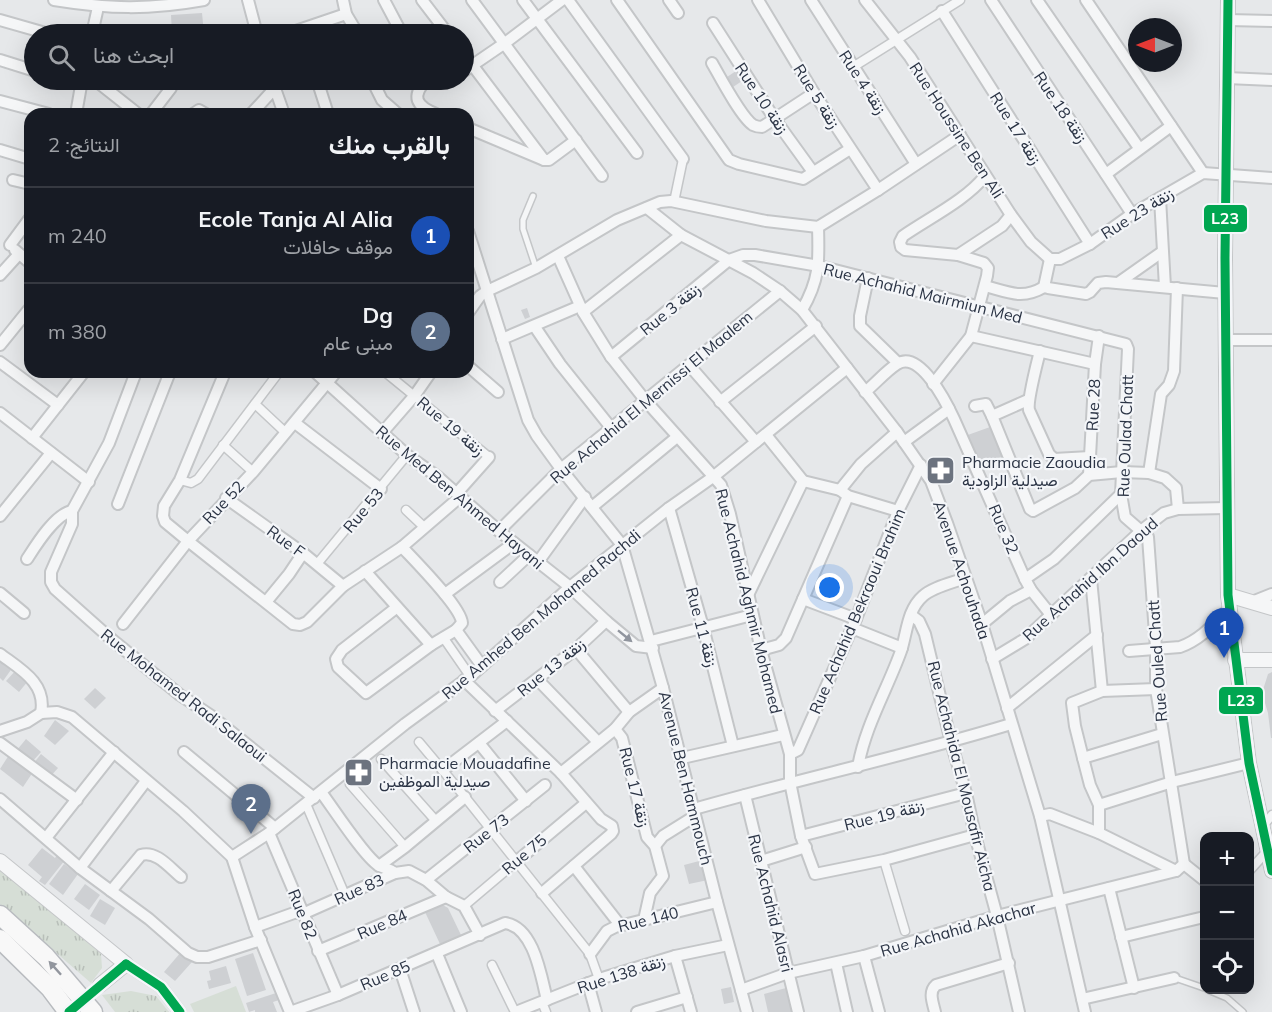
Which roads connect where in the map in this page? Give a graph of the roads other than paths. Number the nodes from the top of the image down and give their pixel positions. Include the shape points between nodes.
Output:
1 (54, 0) edge
2 (204, 0) edge
3 (248, 0) edge
4 (343, 0) edge
5 (384, 0) edge
6 (422, 0) edge
7 (472, 0) edge
8 (523, 0) edge
9 (562, 0) edge
10 (568, 0) edge
11 (617, 0) edge
12 (669, 0) edge
13 (758, 0) edge
14 (811, 0) edge
15 (865, 0) edge
16 (960, 0) edge
17 (991, 0) edge
18 (1037, 0) edge
19 (1086, 0) edge
20 (1228, 0) edge
21 (191, 1) edge
22 (120, 4) edge
23 (98, 7) junction
24 (942, 11) junction
25 (678, 13) dead end
26 (345, 14) junction
27 (537, 18) junction
28 (0, 20) edge
29 (1228, 20) junction
30 (1272, 21) edge
31 (713, 23) dead end
32 (94, 24) edge
33 (254, 24) edge
34 (316, 24) edge
35 (352, 24) edge
36 (397, 24) edge
37 (440, 24) edge
38 (24, 27) edge
39 (897, 39) junction
40 (505, 44) junction
41 (0, 60) edge
42 (712, 63) dead end
43 (474, 64) edge
44 (854, 67) junction
45 (24, 68) edge
46 (474, 75) edge
47 (1227, 78) junction
48 (1272, 80) edge
49 (80, 90) edge
50 (108, 90) edge
51 (169, 90) edge
52 (269, 90) edge
53 (275, 90) edge
54 (320, 90) edge
55 (377, 90) edge
56 (419, 90) edge
57 (814, 93) junction
58 (0, 101) edge
59 (26, 108) edge
60 (77, 108) edge
61 (130, 108) edge
62 (156, 108) edge
63 (255, 108) edge
64 (282, 108) edge
65 (326, 108) edge
66 (391, 108) edge
67 (423, 108) edge
68 (774, 118) junction
69 (1171, 126) junction
70 (474, 131) edge
71 (960, 135) junction
72 (576, 140) junction
73 (1139, 148) junction
74 (850, 149) junction
75 (0, 150) edge
76 (637, 153) dead end
77 (24, 157) edge
78 (683, 159) joint
79 (544, 160) junction
80 (916, 164) junction
81 (813, 172) junction
82 (1203, 173) junction
83 (1106, 174) junction
84 (1226, 174) junction
85 (602, 176) dead end
86 (985, 176) junction
87 (1272, 177) edge
88 (13, 180) dead end
89 (24, 183) edge
90 (878, 190) junction
91 (533, 196) dead end
92 (1160, 198) junction
93 (674, 202) junction
94 (647, 207) junction
95 (1132, 214) junction
96 (1011, 215) junction
97 (24, 224) edge
98 (818, 227) junction
99 (681, 235) junction
100 (1090, 244) junction
101 (5, 245) edge
102 (1162, 252) junction
103 (19, 254) junction
104 (474, 254) edge
105 (958, 255) junction
106 (558, 256) junction
107 (24, 258) edge
108 (1050, 259) junction
109 (729, 260) junction
110 (819, 266) junction
111 (536, 268) junction
112 (0, 275) edge
113 (868, 278) junction
114 (1118, 283) junction
115 (985, 286) junction
116 (1044, 287) junction
117 (1165, 287) junction
118 (1177, 288) junction
119 (780, 291) junction
120 (484, 293) junction
121 (1225, 293) junction
122 (474, 296) edge
123 (474, 306) edge
124 (979, 308) junction
125 (581, 309) junction
126 (802, 310) junction
127 (24, 316) edge
128 (21, 320) junction
129 (24, 322) edge
130 (816, 326) junction
131 (535, 327) junction
132 (971, 336) junction
133 (1099, 336) junction
134 (502, 339) junction
135 (1117, 340) joint
136 (1225, 340) junction
137 (1272, 340) edge
138 (0, 345) edge
139 (1040, 351) junction
140 (611, 357) junction
141 (0, 362) edge
142 (898, 363) junction
143 (1095, 364) junction
144 (689, 365) junction
145 (847, 368) junction
146 (474, 371) edge
147 (79, 378) edge
148 (134, 378) edge
149 (167, 378) edge
150 (222, 378) edge
151 (274, 378) edge
152 (322, 378) edge
153 (331, 378) edge
154 (393, 378) edge
155 (426, 378) edge
156 (327, 383) junction
157 (933, 384) junction
158 (498, 392) dead end
159 (865, 392) junction
160 (415, 395) junction
161 (645, 400) junction
162 (1028, 400) junction
163 (720, 402) junction
164 (255, 404) junction
165 (58, 405) junction
166 (975, 406) dead end
167 (949, 409) junction
168 (0, 413) edge
169 (992, 416) junction
170 (296, 423) junction
171 (612, 429) junction
172 (286, 432) junction
173 (897, 432) junction
174 (382, 433) junction
175 (766, 435) junction
176 (677, 437) junction
177 (32, 438) junction
178 (756, 442) junction
179 (904, 442) junction
180 (223, 445) junction
181 (51, 453) junction
182 (408, 455) junction
183 (489, 457) joint
184 (1090, 457) junction
185 (921, 465) junction
186 (561, 469) junction
187 (1122, 471) junction
188 (253, 472) junction
189 (1149, 473) junction
190 (1089, 475) junction
191 (713, 477) junction
192 (180, 480) junction
193 (803, 481) junction
194 (89, 482) junction
195 (381, 489) junction
196 (844, 493) junction
197 (1121, 494) junction
198 (459, 495) junction
199 (585, 497) junction
200 (226, 498) junction
201 (118, 504) dead end
202 (592, 507) junction
203 (669, 508) junction
204 (1226, 508) junction
205 (1178, 509) junction
206 (406, 510) dead end
207 (72, 511) junction
208 (898, 511) junction
209 (0, 516) edge
210 (424, 527) junction
211 (1142, 530) junction
212 (499, 531) junction
213 (188, 541) junction
214 (514, 543) junction
215 (622, 545) junction
216 (402, 547) junction
217 (303, 553) junction
218 (27, 559) dead end
219 (533, 559) junction
220 (317, 564) junction
221 (365, 571) junction
222 (965, 578) junction
223 (1025, 579) junction
224 (1091, 579) junction
225 (500, 582) dead end
226 (343, 586) junction
227 (570, 587) junction
228 (1031, 590) junction
229 (0, 593) edge
230 (445, 594) junction
231 (1272, 594) edge
232 (748, 595) junction
233 (1228, 595) junction
234 (803, 599) junction
235 (266, 602) junction
236 (1252, 602) junction
237 (396, 608) junction
238 (1272, 608) edge
239 (1229, 609) junction
240 (24, 613) dead end
241 (752, 615) junction
242 (911, 615) junction
243 (1051, 615) junction
244 (606, 621) junction
245 (854, 623) junction
246 (123, 624) dead end
247 (982, 624) junction
248 (703, 627) junction
249 (456, 630) junction
250 (1097, 634) junction
251 (443, 637) junction
252 (431, 645) junction
253 (652, 645) junction
254 (902, 648) junction
255 (1156, 648) junction
256 (576, 649) junction
257 (761, 650) junction
258 (1129, 651) dead end
259 (0, 654) edge
260 (992, 660) junction
261 (1235, 660) junction
262 (1272, 660) edge
263 (482, 666) junction
264 (467, 678) junction
265 (538, 680) junction
266 (663, 688) junction
267 (1156, 689) junction
268 (1102, 691) junction
269 (1006, 708) junction
270 (495, 711) junction
271 (629, 712) junction
272 (41, 713) junction
273 (507, 721) junction
274 (1011, 724) junction
275 (615, 729) junction
276 (0, 731) edge
277 (1162, 734) junction
278 (783, 735) junction
279 (419, 742) dead end
280 (479, 742) junction
281 (598, 742) junction
282 (951, 742) junction
283 (0, 743) edge
284 (733, 746) junction
285 (114, 753) junction
286 (184, 753) dead end
287 (790, 754) junction
288 (682, 758) junction
289 (1083, 758) junction
290 (381, 759) dead end
291 (1249, 763) junction
292 (858, 767) junction
293 (443, 771) junction
294 (561, 773) junction
295 (146, 781) junction
296 (790, 782) junction
297 (1172, 782) junction
298 (350, 784) dead end
299 (545, 785) dead end
300 (966, 793) junction
301 (745, 795) junction
302 (465, 797) junction
303 (314, 798) junction
304 (0, 799) edge
305 (76, 800) junction
306 (526, 801) junction
307 (586, 803) junction
308 (1100, 805) junction
309 (694, 813) junction
310 (1272, 815) edge
311 (1040, 816) junction
312 (436, 821) junction
313 (1262, 827) junction
314 (490, 829) junction
315 (272, 831) junction
316 (1099, 833) junction
317 (975, 835) junction
318 (801, 836) junction
319 (46, 838) junction
320 (655, 846) junction
321 (405, 847) junction
322 (806, 847) junction
323 (1270, 848) edge
324 (232, 857) junction
325 (884, 860) junction
326 (0, 861) edge
327 (517, 861) junction
328 (761, 861) junction
329 (379, 866) junction
330 (574, 866) junction
331 (1254, 866) edge
332 (80, 868) junction
333 (1180, 868) junction
334 (1272, 871) edge
335 (395, 873) junction
336 (181, 877) dead end
337 (1200, 878) edge
338 (426, 880) junction
339 (1109, 888) junction
340 (111, 891) junction
341 (542, 893) junction
342 (345, 895) junction
343 (446, 897) junction
344 (1059, 900) junction
345 (717, 902) junction
346 (464, 906) junction
347 (303, 912) junction
348 (0, 915) edge
349 (997, 916) junction
350 (1200, 918) edge
351 (644, 920) junction
352 (620, 925) junction
353 (255, 927) junction
354 (905, 931) dead end
355 (480, 935) junction
356 (1121, 937) junction
357 (0, 939) edge
358 (261, 940) junction
359 (728, 945) junction
360 (318, 951) junction
361 (437, 954) junction
362 (590, 954) junction
363 (675, 956) junction
364 (864, 956) junction
365 (836, 963) junction
366 (1009, 963) junction
367 (126, 964) junction
368 (492, 965) dead end
369 (400, 969) junction
370 (788, 973) junction
371 (1174, 978) joint
372 (599, 979) junction
373 (588, 983) junction
374 (100, 985) dead end
375 (1200, 987) edge
376 (1134, 988) junction
377 (741, 990) junction
378 (1218, 994) edge
379 (338, 995) junction
380 (687, 997) junction
381 (1082, 999) junction
382 (545, 1005) edge
383 (68, 1012) edge
384 (93, 1012) edge
385 (180, 1012) edge
386 (290, 1012) edge
387 (414, 1012) edge
388 (461, 1012) edge
389 (515, 1012) edge
390 (596, 1012) edge
391 (637, 1012) edge
392 (691, 1012) edge
393 (747, 1012) edge
394 (798, 1012) edge
395 (847, 1012) edge
396 (879, 1012) edge
397 (935, 1012) edge
398 (1019, 1012) edge
399 (1085, 1012) edge
400 (1243, 1012) edge

1 - 23 street
2 - 21 street
3 - 33 street
4 - 26 street
5 - 36 street
6 - 37 street
7 - 40 street
8 - 27 street
9 - 27 street
10 - 78 street
11 - 81 street via 727,157 739,164 801,179
12 - 25 street
13 - 57 street, Rue 5 زنقة
14 - 44 street, Rue 4 زنقة
15 - 39 street, Rue Houssine Ben Ali
16 - 24 street
17 - 83 street, Rue 18 زنقة
18 - 73 street
19 - 69 street
20 - 29 street
21 - 22 street via 153,7
22 - 23 street
23 - 32 street
24 - 39 street
24 - 100 street, Rue 17 زنقة
26 - 34 street
26 - 35 street
27 - 40 street
27 - 76 street
28 - 38 street
29 - 30 street
29 - 47 street
31 - 68 street, Rue 10 زنقة
39 - 44 street
39 - 71 street, Rue Houssine Ben Ali
40 - 43 street
40 - 72 street
41 - 45 street
42 - 68 street via 750,123 762,127
44 - 80 street, Rue 4 زنقة
46 - 79 street
47 - 48 street
47 - 84 street
49 - 60 street
50 - 61 street
51 - 62 street
52 - 63 street
53 - 64 street
54 - 65 street
55 - 66 street
56 - 67 street via 417,100
57 - 68 street
57 - 74 street, Rue 5 زنقة
58 - 59 street
68 - 81 street, Rue 10 زنقة
69 - 73 street
69 - 82 street
70 - 79 street
71 - 80 street
71 - 86 street, Rue Houssine Ben Ali
72 - 79 street
72 - 85 street
73 - 83 street
74 - 81 street
74 - 90 street, Rue 5 زنقة
75 - 77 street
78 - 93 street
80 - 90 street
82 - 84 street
82 - 92 street, Rue 23 زنقة
83 - 95 street, Rue 18 زنقة
84 - 87 street
84 - 121 street
86 - 96 street, Rue Houssine Ben Ali
86 - 105 street via 901,238 905,250
88 - 89 street
90 - 98 street
91 - 111 lane via 523,229
92 - 95 street, Rue 23 زنقة
92 - 102 street
93 - 94 street
93 - 98 street
94 - 99 street, Avenue Achouhada
94 - 106 street
95 - 100 street, Rue 23 زنقة
96 - 105 street via 1002,226
96 - 108 street, Rue Houssine Ben Ali
97 - 101 street
98 - 110 street
99 - 109 street, Avenue Achouhada
99 - 125 street
100 - 108 street, Rue 23 زنقة via 1060,259
101 - 103 street
102 - 114 street
102 - 117 street
103 - 107 street
103 - 112 street
104 - 120 street
105 - 115 street via 986,265
106 - 111 street
106 - 125 street, Rue Achahid Aghmir Mohamed
108 - 116 street
109 - 110 street, Rue Achahid Mairmiun Med via 755,255
109 - 119 street, Avenue Achouhada
109 - 140 street, Rue 3 زنقة
110 - 113 street, Rue Achahid Mairmiun Med
110 - 126 street
111 - 120 street
113 - 124 street, Rue Achahid Mairmiun Med
113 - 142 street, Rue 32 via 860,326
114 - 116 street via 1098,283 1086,294
114 - 117 street
115 - 116 street via 1024,295
115 - 124 street
117 - 118 street
118 - 121 street
118 - 189 street via 1174,371 1161,394
119 - 126 street, Avenue Achouhada
119 - 144 street, Rue Achahid El Mernissi El Maalem
120 - 122 street
120 - 123 street
120 - 134 street
121 - 136 street
124 - 132 street
124 - 133 street, Rue Achahid Mairmiun Med
125 - 131 street
125 - 140 street, Rue Achahid Aghmir Mohamed
126 - 130 street, Avenue Achouhada
127 - 128 street
128 - 129 street
128 - 138 street
130 - 145 street, Avenue Achouhada
130 - 163 street
131 - 134 street
131 - 171 street
132 - 139 street
132 - 157 street
133 - 135 street, Rue Achahid Mairmiun Med
133 - 143 street, Rue 28
134 - 186 street via 528,420
135 - 187 street, Rue Oulad Chatt via 1128,349
136 - 137 street
136 - 204 street
139 - 143 street
139 - 162 street
140 - 161 street, Rue Achahid Aghmir Mohamed
141 - 165 street
142 - 157 street, Rue 32 via 914,364
142 - 159 street
143 - 184 street, Rue 28
144 - 161 street, Rue Achahid El Mernissi El Maalem
144 - 163 street
145 - 159 street, Avenue Achouhada
145 - 175 street, Rue Amhed Ben Mohamed Rachdi
146 - 158 street
147 - 165 street
148 - 194 street
149 - 201 street
150 - 192 street
151 - 164 street
152 - 156 street, Rue Med Ben Ahmed Hayani
153 - 156 street, Rue 52
154 - 160 street, Rue 19 زنقة
155 - 160 street
156 - 170 street, Rue 52
156 - 174 street, Rue Med Ben Ahmed Hayani
157 - 167 street, Rue 32
159 - 173 street, Avenue Achouhada
160 - 174 street
160 - 183 street, Rue 19 زنقة
161 - 171 street, Rue Achahid El Mernissi El Maalem
161 - 176 street, Rue Achahid Aghmir Mohamed
162 - 169 street
162 - 184 street via 1050,458
163 - 178 street
164 - 172 street
164 - 180 street
165 - 177 street
166 - 169 street via 986,404
167 - 179 street
167 - 223 street, Rue 32
168 - 177 street
169 - 190 street via 1033,511 1075,488
170 - 172 street, Rue 52
170 - 195 street
171 - 186 street, Rue Achahid El Mernissi El Maalem
172 - 188 street, Rue 52
173 - 179 street, Avenue Achouhada
173 - 196 street via 861,464
174 - 182 street, Rue Med Ben Ahmed Hayani
175 - 178 street, Rue Amhed Ben Mohamed Rachdi
175 - 193 street
176 - 191 street, Rue Achahid Aghmir Mohamed
176 - 202 street
177 - 181 street
178 - 191 street, Rue Amhed Ben Mohamed Rachdi
179 - 185 street, Avenue Achouhada
180 - 188 street
180 - 192 street via 195,482
181 - 194 street
181 - 209 street
182 - 195 street, Rue 53
182 - 198 street, Rue Med Ben Ahmed Hayani
183 - 198 street
184 - 190 street, Rue 28
185 - 208 street, Rue Achahid Bekraoui Brahim
185 - 222 street, Avenue Achouhada via 931,481
186 - 199 street
186 - 212 street, Rue Achahid El Mernissi El Maalem
187 - 189 street
187 - 190 street
187 - 197 street, Rue Oulad Chatt
188 - 200 street, Rue 52
189 - 205 street via 1165,478 1176,488
191 - 203 street, Rue Amhed Ben Mohamed Rachdi
191 - 232 street, Rue Achahid Aghmir Mohamed via 725,496
192 - 213 street via 164,506 163,516
193 - 196 street
193 - 232 street
194 - 207 street
195 - 220 street, Rue 53
196 - 208 street
196 - 234 street
197 - 211 street, Rue Oulad Chatt via 1125,517
197 - 223 street via 1054,559
198 - 210 street
198 - 212 street, Rue Med Ben Ahmed Hayani
199 - 202 street
199 - 219 street
200 - 213 street, Rue 52
200 - 217 street, Rue F
202 - 215 street
203 - 215 street, Rue Amhed Ben Mohamed Rachdi
203 - 248 street, Rue 11 زنقة
204 - 205 street, Rue Achahid Ibn Daoud
204 - 233 street
205 - 211 street, Rue Achahid Ibn Daoud via 1164,513
206 - 210 street
207 - 218 street via 59,518
207 - 303 street, Rue Mohamed Radi Salaoui via 72,524 51,572 55,589 110,638
208 - 245 street, Rue Achahid Bekraoui Brahim
210 - 216 street
211 - 224 street, Rue Achahid Ibn Daoud
211 - 255 street, Rue Ouled Chatt via 1149,545
212 - 214 street, Rue Med Ben Ahmed Hayani
213 - 235 street
213 - 246 street, Rue 52
214 - 219 street, Rue Med Ben Ahmed Hayani
214 - 230 street
215 - 227 street, Rue Amhed Ben Mohamed Rachdi
215 - 253 street, Avenue Ben Hammouch
216 - 221 street
216 - 230 street
217 - 220 street, Rue F
217 - 235 street
219 - 225 street
219 - 227 street, Rue Med Ben Ahmed Hayani
220 - 226 street, Rue F
221 - 226 street
221 - 237 street
222 - 242 street via 924,595
222 - 247 street, Avenue Achouhada
223 - 228 street, Rue 32
224 - 243 street, Rue Achahid Ibn Daoud
224 - 250 street
226 - 235 street via 308,622 300,625 293,624
227 - 244 street, Rue Med Ben Ahmed Hayani
227 - 263 street, Rue Amhed Ben Mohamed Rachdi
228 - 243 street, Rue 32
228 - 247 street
229 - 240 street
230 - 249 street via 462,619
231 - 236 street
232 - 241 street, Rue Achahid Aghmir Mohamed
233 - 236 street
233 - 239 street
234 - 245 street
234 - 257 street via 784,642
236 - 238 street
237 - 252 street
237 - 252 street via 339,652 337,665 366,693
239 - 255 street via 1194,642
239 - 261 street
241 - 248 street
241 - 257 street, Rue Achahid Aghmir Mohamed
242 - 254 street
242 - 282 street, Rue Achahida El Mousafir Aicha via 925,634
243 - 260 street, Rue Achahid Ibn Daoud via 1025,639
244 -> 253 street, Rue Med Ben Ahmed Hayani via 636,646
244 - 256 street, Rue 13 زنقة
245 - 254 street
245 - 287 street, Rue Achahid Bekraoui Brahim via 798,750
247 - 260 street, Avenue Achouhada
248 - 253 street
248 - 284 street, Rue 11 زنقة
249 - 251 street
249 - 263 street
250 - 268 street
250 - 269 street
251 - 252 street
251 - 264 street
253 - 266 street, Avenue Ben Hammouch
254 - 292 street via 862,744
255 - 258 street
255 - 267 street, Rue Ouled Chatt
256 - 265 street, Rue 13 زنقة
256 - 271 street
257 - 278 street, Rue Achahid Aghmir Mohamed
259 - 272 street via 38,687
260 - 269 street, Avenue Achouhada
261 - 262 street
261 - 291 street
263 - 264 street, Rue Amhed Ben Mohamed Rachdi
264 - 270 street
264 - 303 street, Rue Amhed Ben Mohamed Rachdi
265 - 270 street, Rue 13 زنقة
265 - 281 street
266 - 271 street
266 - 288 street, Avenue Ben Hammouch
267 - 268 street
267 - 277 street, Rue Ouled Chatt
268 - 289 street via 1072,703
269 - 274 street, Avenue Achouhada
270 - 273 street
271 - 275 street
272 - 276 street
272 - 285 street via 57,712 72,717
273 - 280 street
273 - 294 street
274 - 282 street
274 - 311 street, Avenue Achouhada
275 - 281 street
275 - 320 street, Rue 17 زنقة via 622,738 647,837
277 - 289 street
277 - 297 street, Rue Ouled Chatt
278 - 284 street
278 - 287 street, Rue Achahid Aghmir Mohamed
279 - 293 street
280 - 293 street
280 - 306 street
281 - 294 street
282 - 292 street
282 - 300 street, Rue Achahida El Mousafir Aicha
283 - 305 street
284 - 288 street
285 - 295 street
285 - 305 street
286 - 315 street
287 - 296 street, Rue Achahid Aghmir Mohamed
288 - 309 street, Avenue Ben Hammouch
289 - 308 street
290 - 312 street
291 - 297 street
291 - 313 street
292 - 296 street
293 - 302 street
294 - 307 street
295 - 324 street
295 - 332 street
296 - 301 street
296 - 318 street, Rue Achahid Aghmir Mohamed
297 - 308 street
297 - 333 street, Rue Ouled Chatt
298 - 321 street
299 - 306 street, Rue 73
300 - 317 street, Rue Achahida El Mousafir Aicha
300 - 318 street, Rue 19 زنقة
301 - 309 street
301 - 328 street, Rue Achahid Alasri
302 - 312 street, Rue 83
302 - 314 street
303 - 315 street, Rue Amhed Ben Mohamed Rachdi
303 - 329 street
303 - 342 street, Rue Mohamed Radi Salaoui
304 - 319 street
305 - 319 street
306 - 314 street, Rue 73
307 - 327 street, Rue 75
307 - 330 street via 613,831
308 - 316 street
309 - 320 street
309 - 345 street, Avenue Ben Hammouch
310 - 313 street
311 - 316 street via 1050,814
311 - 344 street, Avenue Achouhada
312 - 321 street, Rue 83
313 - 323 street
314 - 327 street
314 - 338 street, Rue 73
315 - 324 street, Rue Amhed Ben Mohamed Rachdi
315 - 347 street, Rue 82
316 - 333 street
317 - 325 street
317 - 349 street, Rue Achahida El Mousafir Aicha
318 - 322 street, Rue Achahid Aghmir Mohamed
319 - 332 street
320 - 351 street, Rue 17 زنقة via 662,880 650,893
321 - 329 street, Rue 83
322 - 325 street, Rue Achahid Aghmir Mohamed via 815,874
322 - 328 street
323 - 331 street
323 - 334 street
324 - 353 street
325 - 354 street
326 - 367 street
327 - 341 street
327 - 346 street, Rue 75
328 - 370 street, Rue Achahid Alasri
329 - 335 street
330 - 341 street
330 - 352 street
332 - 340 street
333 - 337 street
333 - 339 street, Rue Achahid Akachar
335 - 338 street via 409,871
335 - 342 street, Rue 83
336 - 340 street via 153,854 146,853
338 - 343 street
339 - 344 street, Rue Achahid Akachar
339 - 356 street
340 - 358 street via 197,957
341 - 362 street
342 - 347 street, Rue 83
343 - 346 street
343 - 360 street, Rue 84
344 - 349 street, Rue Achahid Akachar
344 - 381 street, Avenue Achouhada
345 - 351 street, Rue 140
345 - 359 street, Avenue Ben Hammouch
346 - 355 street
347 - 353 street, Rue 83
347 - 360 street, Rue 82
384 -> 348 highway via 46,957
349 - 364 street, Rue Achahid Akachar
349 - 366 street, Rue Achahida El Mousafir Aicha
350 - 356 street
351 - 352 street, Rue 140
352 - 362 street, Rue 140 via 608,931
353 - 358 street
355 - 361 street, Rue 85
355 - 382 street, Rue 85 via 505,923 518,927 538,959
356 - 376 street
357 - 383 highway via 50,988
358 - 386 street
359 - 363 street, Rue 138 زنقة
359 - 377 street, Avenue Ben Hammouch
360 - 379 street, Rue 82
361 - 369 street, Rue 85
361 - 388 street
362 - 372 street
363 - 372 street, Rue 138 زنقة
363 - 380 street
364 - 365 street, Rue Achahid Akachar
364 - 396 street
365 - 370 street, Rue Achahid Akachar
365 - 395 street
366 - 397 street via 936,985 931,994
366 - 398 street, Rue Achahida El Mousafir Aicha
367 - 374 street
367 - 385 street via 161,987
368 - 389 street
369 - 379 street, Rue 85
369 - 387 street
370 - 377 street, Rue Achahid Akachar
370 - 394 street, Rue Achahid Alasri
371 - 375 lane
371 - 376 street
372 - 373 street, Rue 138 زنقة
373 - 382 street, Rue 138 زنقة
373 - 390 street
376 - 381 street
377 - 393 street, Avenue Ben Hammouch
378 - 400 lane
379 - 386 street, Rue 85
380 - 391 street
380 - 392 street
381 - 399 street, Avenue Achouhada
382 - 389 street, Rue 138 زنقة

